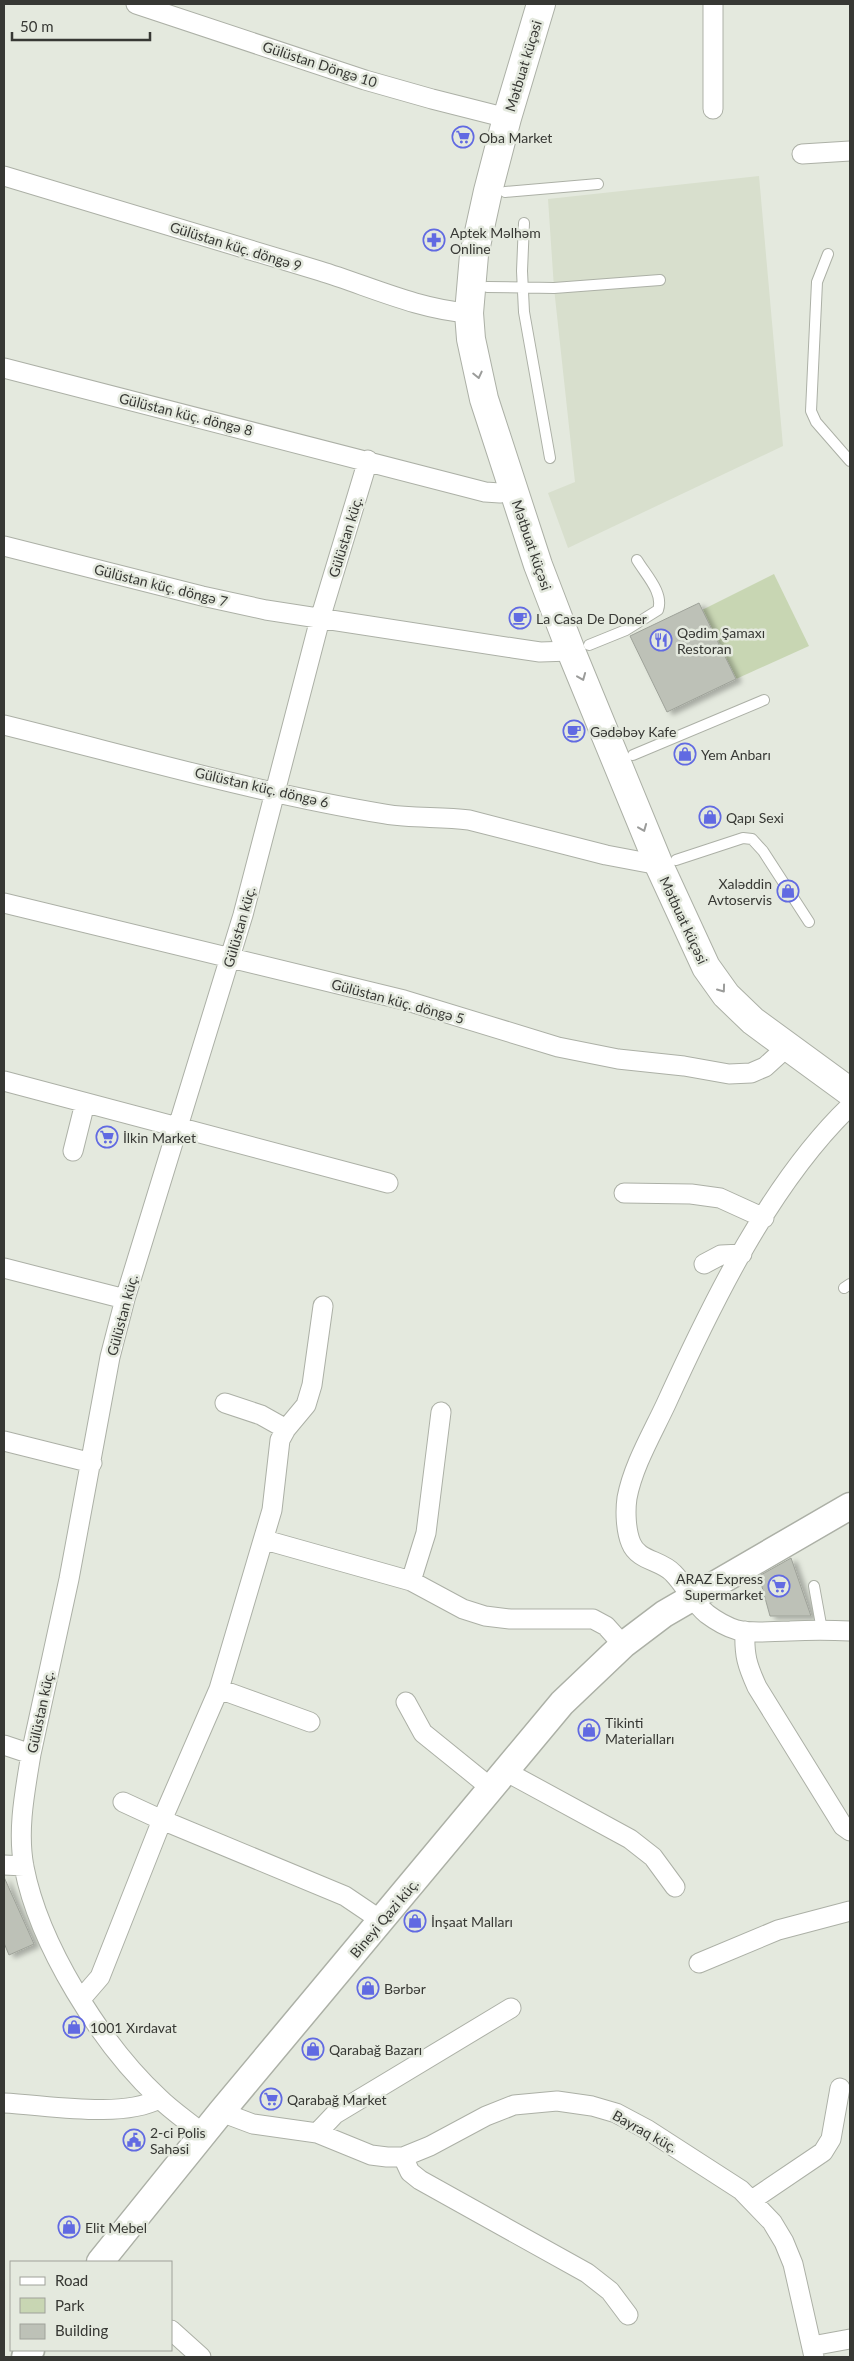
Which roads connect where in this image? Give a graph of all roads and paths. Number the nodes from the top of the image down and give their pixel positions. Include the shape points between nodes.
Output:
1 (136, 4) edge
2 (541, 4) edge
3 (559, 4) edge
4 (713, 4) edge
5 (713, 108) dead end
6 (515, 120) junction
7 (850, 152) edge
8 (802, 154) dead end
9 (4, 176) edge
10 (598, 184) dead end
11 (505, 192) junction
12 (524, 223) dead end
13 (828, 254) dead end
14 (660, 280) dead end
15 (522, 288) junction
16 (481, 304) junction
17 (4, 368) edge
18 (550, 458) dead end
19 (368, 460) junction
20 (850, 461) edge
21 (521, 488) junction
22 (4, 546) edge
23 (637, 560) dead end
24 (320, 619) junction
25 (580, 648) junction
26 (764, 700) dead end
27 (4, 725) edge
28 (625, 759) junction
29 (275, 792) junction
30 (667, 862) junction
31 (4, 904) edge
32 (809, 922) dead end
33 (230, 958) junction
34 (787, 1047) junction
35 (850, 1071) edge
36 (4, 1081) edge
37 (850, 1092) edge
38 (85, 1103) junction
39 (850, 1106) edge
40 (178, 1128) junction
41 (73, 1151) dead end
42 (388, 1183) dead end
43 (624, 1193) dead end
44 (764, 1218) junction
45 (742, 1254) junction
46 (704, 1264) dead end
47 (4, 1268) edge
48 (125, 1300) junction
49 (323, 1306) dead end
50 (225, 1403) dead end
51 (442, 1412) dead end
52 (286, 1429) junction
53 (4, 1441) edge
54 (92, 1463) junction
55 (850, 1506) edge
56 (265, 1540) junction
57 (411, 1581) junction
58 (814, 1586) dead end
59 (690, 1598) junction
60 (822, 1630) junction
61 (745, 1631) junction
62 (850, 1631) edge
63 (623, 1645) junction
64 (218, 1689) junction
65 (406, 1702) dead end
66 (310, 1722) dead end
67 (4, 1745) edge
68 (31, 1754) junction
69 (498, 1779) junction
70 (122, 1802) dead end
71 (162, 1820) junction
72 (850, 1832) edge
73 (4, 1865) edge
74 (24, 1866) junction
75 (675, 1887) dead end
76 (850, 1911) edge
77 (382, 1921) junction
78 (698, 1963) dead end
79 (81, 1999) junction
80 (512, 2008) dead end
81 (840, 2088) dead end
82 (159, 2099) junction
83 (4, 2103) edge
84 (221, 2112) junction
85 (317, 2133) junction
86 (203, 2134) junction
87 (403, 2157) junction
88 (752, 2200) junction
89 (102, 2261) edge
90 (628, 2315) dead end
91 (172, 2331) edge
92 (850, 2339) edge
93 (813, 2352) edge
94 (201, 2357) edge

1 - 6 street, Gülüstan Döngə 10 via 364,80
2 - 6 main road, Mətbuat küçəsi
3 - 6 main road, Mətbuat küçəsi
4 - 5 street
6 - 11 main road, Mətbuat küçəsi
6 - 16 main road, Mətbuat küçəsi via 488,191 474,255
7 - 8 street
9 - 16 street, Gülüstan küç. döngə 9 via 448,312
10 - 11 lane
11 - 16 main road, Mətbuat küçəsi
12 - 15 lane
13 - 20 lane via 816,282 812,411 816,422
14 - 15 lane
15 - 16 lane
15 - 18 lane
16 - 21 main road, Mətbuat küçəsi
17 - 19 street, Gülüstan küç. döngə 8
19 - 21 street, Gülüstan küç. döngə 8 via 485,492 500,493
19 - 24 street, Gülüstan küç.
21 - 25 main road, Mətbuat küçəsi via 554,560
22 - 24 street, Gülüstan küç. döngə 7 via 202,596
23 - 25 lane via 659,596 658,610 626,630
24 - 25 street, Gülüstan küç. döngə 7 via 540,652
24 - 29 street, Gülüstan küç.
25 - 28 main road, Mətbuat küçəsi
26 - 28 lane
27 - 29 street, Gülüstan küç. döngə 6
28 - 30 main road, Mətbuat küçəsi
29 - 30 street, Gülüstan küç. döngə 6 via 386,814 469,820 606,856
29 - 33 street, Gülüstan küç.
30 - 32 lane via 743,838 752,839
30 -> 34 main road, Mətbuat küçəsi via 706,967 726,995
30 - 35 main road, Mətbuat küçəsi via 741,985 773,1014
31 - 33 street, Gülüstan küç. döngə 5
33 - 34 street, Gülüstan küç. döngə 5 via 404,1000 558,1047 618,1058 728,1074 750,1073 765,1067
33 - 40 street, Gülüstan küç.
34 - 37 main road, Mətbuat küçəsi
36 - 38 street
38 - 40 street
38 - 41 street
39 - 44 street via 797,1168
40 - 42 street
40 - 48 street, Gülüstan küç.
43 - 44 street via 720,1198
44 - 45 street
45 - 46 street via 721,1255
45 - 59 street via 688,1355 638,1464 626,1500 631,1544 637,1552 673,1572
47 - 48 street
48 - 54 street, Gülüstan küç. via 110,1357
49 - 52 street via 312,1385 306,1405
50 - 52 street via 261,1415
51 - 57 street via 426,1533
52 - 56 street via 280,1440
53 - 54 street
54 - 68 street, Gülüstan küç.
55 - 59 main road, Bineyi Qazi küç.
56 - 57 street
56 - 64 street
57 - 63 street via 463,1609 485,1616 593,1619 606,1626
58 - 60 lane
59 - 61 street via 706,1614
59 - 63 main road, Bineyi Qazi küç.
60 - 61 street
60 - 62 street
61 - 72 street via 744,1652 757,1687 843,1826
63 - 69 main road, Bineyi Qazi küç. via 562,1703
64 - 66 street
64 - 71 street
65 - 69 street via 423,1734
67 - 68 street
68 - 74 street, Gülüstan küç. via 24,1796
69 - 75 street via 630,1839 653,1857
69 - 77 main road, Bineyi Qazi küç.
70 - 71 street
71 - 77 street via 345,1896
71 - 79 street via 100,1977
73 - 74 street
74 - 79 street, Gülüstan küç. via 42,1923
76 - 78 street via 778,1930
77 - 84 main road, Bineyi Qazi küç.
79 - 82 street, Gülüstan küç. via 112,2046
80 - 85 street via 335,2114
81 - 88 street via 831,2139 823,2152
82 - 83 street via 144,2106 122,2109
82 - 86 street, Gülüstan küç.
84 - 85 street, Bayraq küç. via 253,2124
84 - 86 main road, Bineyi Qazi küç.
85 - 87 street, Bayraq küç. via 371,2154
86 - 89 main road, Bineyi Qazi küç.
87 - 88 street, Bayraq küç. via 514,2105 557,2101 592,2106 648,2130
87 - 90 street via 410,2172 420,2180 587,2273 610,2290
88 - 93 street, Bayraq küç. via 772,2222 790,2257
91 - 94 street
92 - 93 street

